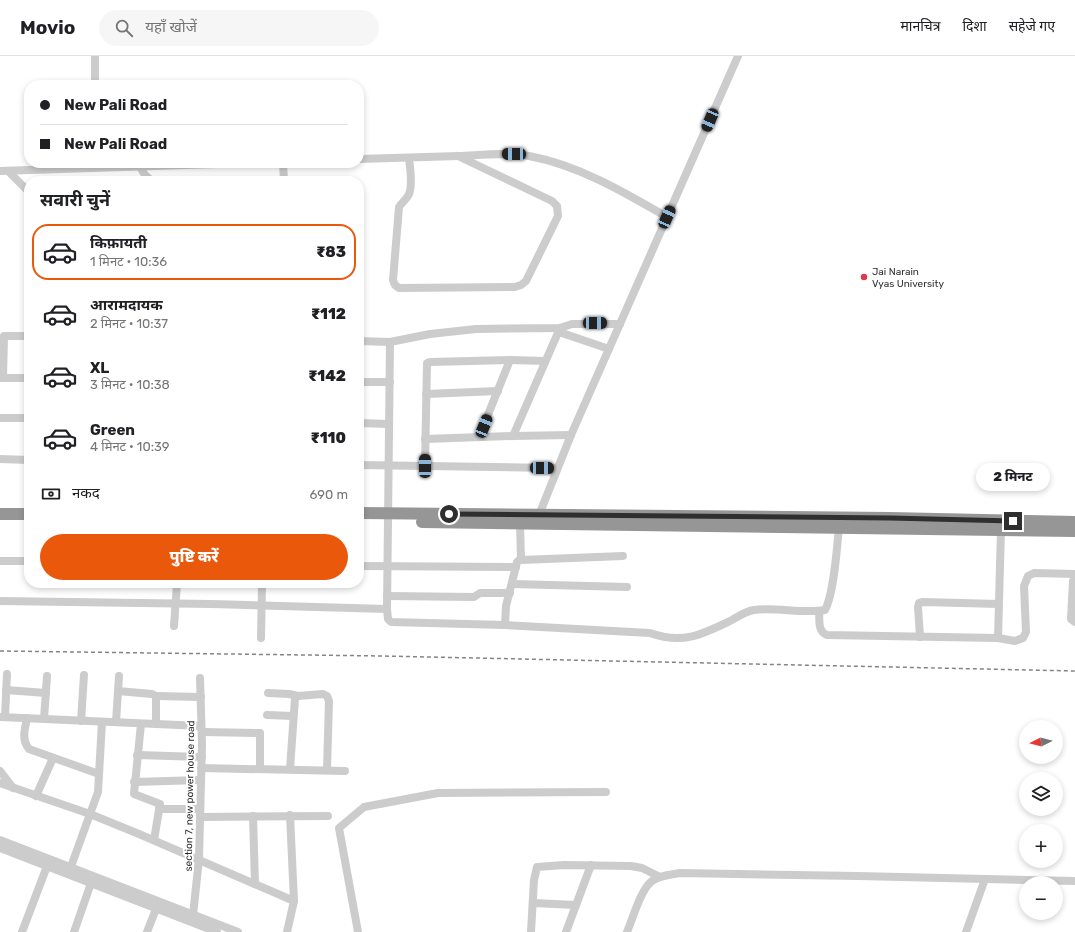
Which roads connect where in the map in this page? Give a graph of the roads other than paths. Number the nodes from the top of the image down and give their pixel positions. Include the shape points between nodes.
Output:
1 (95, 56) edge
2 (738, 56) edge
3 (95, 80) edge
4 (458, 156) junction
5 (409, 158) junction
6 (364, 160) edge
7 (59, 168) edge
8 (4, 171) edge
9 (24, 188) edge
10 (667, 217) junction
11 (620, 324) junction
12 (560, 330) junction
13 (24, 336) edge
14 (364, 341) edge
15 (390, 342) junction
16 (609, 349) junction
17 (510, 360) junction
18 (545, 361) junction
19 (2, 378) edge
20 (24, 378) edge
21 (364, 382) edge
22 (390, 382) junction
23 (498, 391) junction
24 (426, 394) junction
25 (0, 418) edge
26 (24, 418) edge
27 (364, 424) edge
28 (389, 424) junction
29 (571, 435) junction
30 (512, 436) junction
31 (479, 437) junction
32 (425, 439) junction
33 (0, 459) edge
34 (24, 460) edge
35 (364, 465) edge
36 (389, 466) junction
37 (425, 466) junction
38 (557, 468) junction
39 (0, 507) edge
40 (24, 507) edge
41 (0, 514) edge
42 (24, 514) edge
43 (364, 514) edge
44 (539, 515) junction
45 (389, 517) junction
46 (364, 520) edge
47 (1075, 522) edge
48 (520, 524) junction
49 (840, 527) junction
50 (1001, 530) junction
51 (1075, 531) edge
52 (624, 556) dead end
53 (0, 560) edge
54 (522, 560) junction
55 (24, 561) edge
56 (364, 566) edge
57 (387, 567) junction
58 (516, 567) junction
59 (1075, 574) edge
60 (1075, 578) edge
61 (512, 584) junction
62 (626, 587) dead end
63 (177, 588) edge
64 (262, 588) edge
65 (510, 593) junction
66 (387, 596) junction
67 (0, 601) edge
68 (176, 604) junction
69 (999, 604) junction
70 (261, 606) junction
71 (386, 609) junction
72 (819, 611) junction
73 (1075, 622) edge
74 (505, 625) junction
75 (174, 626) dead end
76 (920, 637) junction
77 (261, 638) dead end
78 (998, 638) junction
79 (7, 674) dead end
80 (84, 674) dead end
81 (47, 676) dead end
82 (119, 676) dead end
83 (200, 678) dead end
84 (6, 690) junction
85 (118, 691) junction
86 (46, 693) junction
87 (268, 693) dead end
88 (156, 696) junction
89 (298, 696) junction
90 (200, 697) junction
91 (267, 715) dead end
92 (293, 716) junction
93 (2, 717) edge
94 (27, 718) junction
95 (44, 719) junction
96 (81, 721) junction
97 (102, 722) junction
98 (116, 722) junction
99 (141, 724) junction
100 (156, 724) junction
101 (202, 729) junction
102 (137, 755) junction
103 (202, 757) junction
104 (53, 758) junction
105 (201, 768) junction
106 (260, 769) junction
107 (290, 769) junction
108 (327, 769) junction
109 (345, 770) dead end
110 (0, 771) edge
111 (99, 774) junction
112 (201, 780) junction
113 (134, 782) junction
114 (0, 783) edge
115 (13, 788) junction
116 (606, 792) dead end
117 (36, 796) junction
118 (159, 809) junction
119 (200, 813) junction
120 (90, 814) junction
121 (290, 815) junction
122 (253, 816) junction
123 (328, 816) dead end
124 (0, 840) edge
125 (154, 840) junction
126 (0, 848) edge
127 (199, 859) junction
128 (48, 863) junction
129 (591, 865) junction
130 (69, 871) junction
131 (660, 877) junction
132 (985, 879) junction
133 (1075, 881) edge
134 (91, 883) junction
135 (255, 884) junction
136 (294, 901) junction
137 (533, 903) junction
138 (576, 905) junction
139 (156, 909) junction
140 (193, 915) junction
141 (200, 929) edge
142 (22, 932) edge
143 (74, 932) edge
144 (147, 932) edge
145 (217, 932) edge
146 (238, 932) edge
147 (287, 932) edge
148 (358, 932) edge
149 (532, 932) edge
150 (566, 932) edge
151 (627, 932) edge
152 (966, 932) edge

1 - 3 street
2 - 10 street
4 - 5 street
4 - 5 street via 552,201 557,206 558,216 522,285 400,288 395,285 392,280 399,207 409,194
4 - 10 street via 514,154 555,162 625,193
5 - 6 street
7 - 8 street
8 - 9 street
10 - 11 street
11 - 12 street via 577,324
11 - 16 street
12 - 15 street via 476,328
12 - 16 street
12 - 18 street
13 - 19 street via 4,336
14 - 15 street
15 - 22 street
16 - 29 street
17 - 18 street
17 - 23 street
17 - 24 street via 426,363
18 - 30 street
19 - 20 street
21 - 22 street
22 - 28 street
23 - 24 street
23 - 31 street
24 - 32 street
25 - 26 street
27 - 28 street
28 - 36 street
29 - 30 street
29 - 38 street
30 - 31 street
31 - 32 street
32 - 37 street
33 - 34 street
35 - 36 street
36 - 37 street
36 - 45 street
37 - 38 street
38 - 44 street
39 - 40 highway
41 - 42 highway
43 - 45 highway
44 - 45 highway
44 - 47 highway
45 - 46 highway
45 - 48 highway
45 - 57 street
48 - 49 highway
48 - 54 street
49 - 50 highway
49 - 72 street via 828,605 825,610
50 - 51 highway
50 - 69 street
52 - 54 street
53 - 55 street
54 - 58 street via 518,561
56 - 57 street
57 - 58 street
57 - 66 street
58 - 61 street
59 - 78 street via 1034,573 1028,576 1024,586 1026,632 1023,638 1015,640
60 - 73 street via 1071,619
61 - 62 street
61 - 65 street
63 - 68 street
64 - 70 street
65 - 66 street via 480,593 474,598
65 - 74 street
66 - 71 street
67 - 68 street
68 - 70 street
68 - 75 street
69 - 76 street via 919,603
69 - 78 street
70 - 71 street
70 - 77 street
71 - 74 street via 391,622
72 - 74 street via 749,611 718,627 680,639 663,638 650,633
72 - 76 street via 820,630 826,635
76 - 78 street
79 - 84 street
80 - 96 street
81 - 86 street
82 - 85 street
83 - 90 street, section 7, new power house road
84 - 86 street
84 - 93 street
85 - 88 street
85 - 98 street
86 - 95 street
87 - 89 street
88 - 90 street
88 - 100 street
89 - 92 street via 294,698
89 - 108 street via 323,694 329,701
90 - 101 street, section 7, new power house road
91 - 92 street
92 - 107 street
93 - 94 street
94 - 95 street
94 - 104 street via 24,736 26,745 32,751
95 - 96 street
96 - 97 street
97 - 98 street
97 - 111 street
98 - 99 street
99 - 100 street
99 - 102 street
100 - 101 street
101 - 103 street, section 7, new power house road
101 - 106 street via 260,733
102 - 103 street
102 - 113 street
103 - 105 street, section 7, new power house road
104 - 111 street
104 - 117 street
105 - 106 street
105 - 112 street, section 7, new power house road
106 - 107 street
107 - 108 street
108 - 109 street
110 - 115 street
111 - 120 street via 98,792
112 - 113 street
112 - 119 street, section 7, new power house road
113 - 118 street via 134,794 160,804
114 - 115 street
115 - 117 street
116 - 148 street via 438,793 364,807 339,828
117 - 120 street
118 - 119 street
118 - 125 street
119 - 122 street
119 - 127 street, section 7, new power house road
120 - 125 street
120 - 130 street
121 - 122 street
121 - 123 street
121 - 136 street
122 - 135 street
124 - 128 street
125 - 127 street
126 - 128 street
127 - 135 street
127 - 140 street, section 7, new power house road
128 - 130 street
128 - 142 street
129 - 131 street via 631,866 642,868
129 - 137 street via 537,867
129 - 138 street
130 - 134 street
130 - 140 street
131 - 132 street via 680,873
131 - 151 street via 652,881 644,892
132 - 133 street
132 - 152 street
134 - 139 street
134 - 143 street
135 - 136 street
136 - 147 street
137 - 138 street
137 - 149 street
138 - 150 street
139 - 141 street
139 - 144 street
140 - 146 street
141 - 145 street

